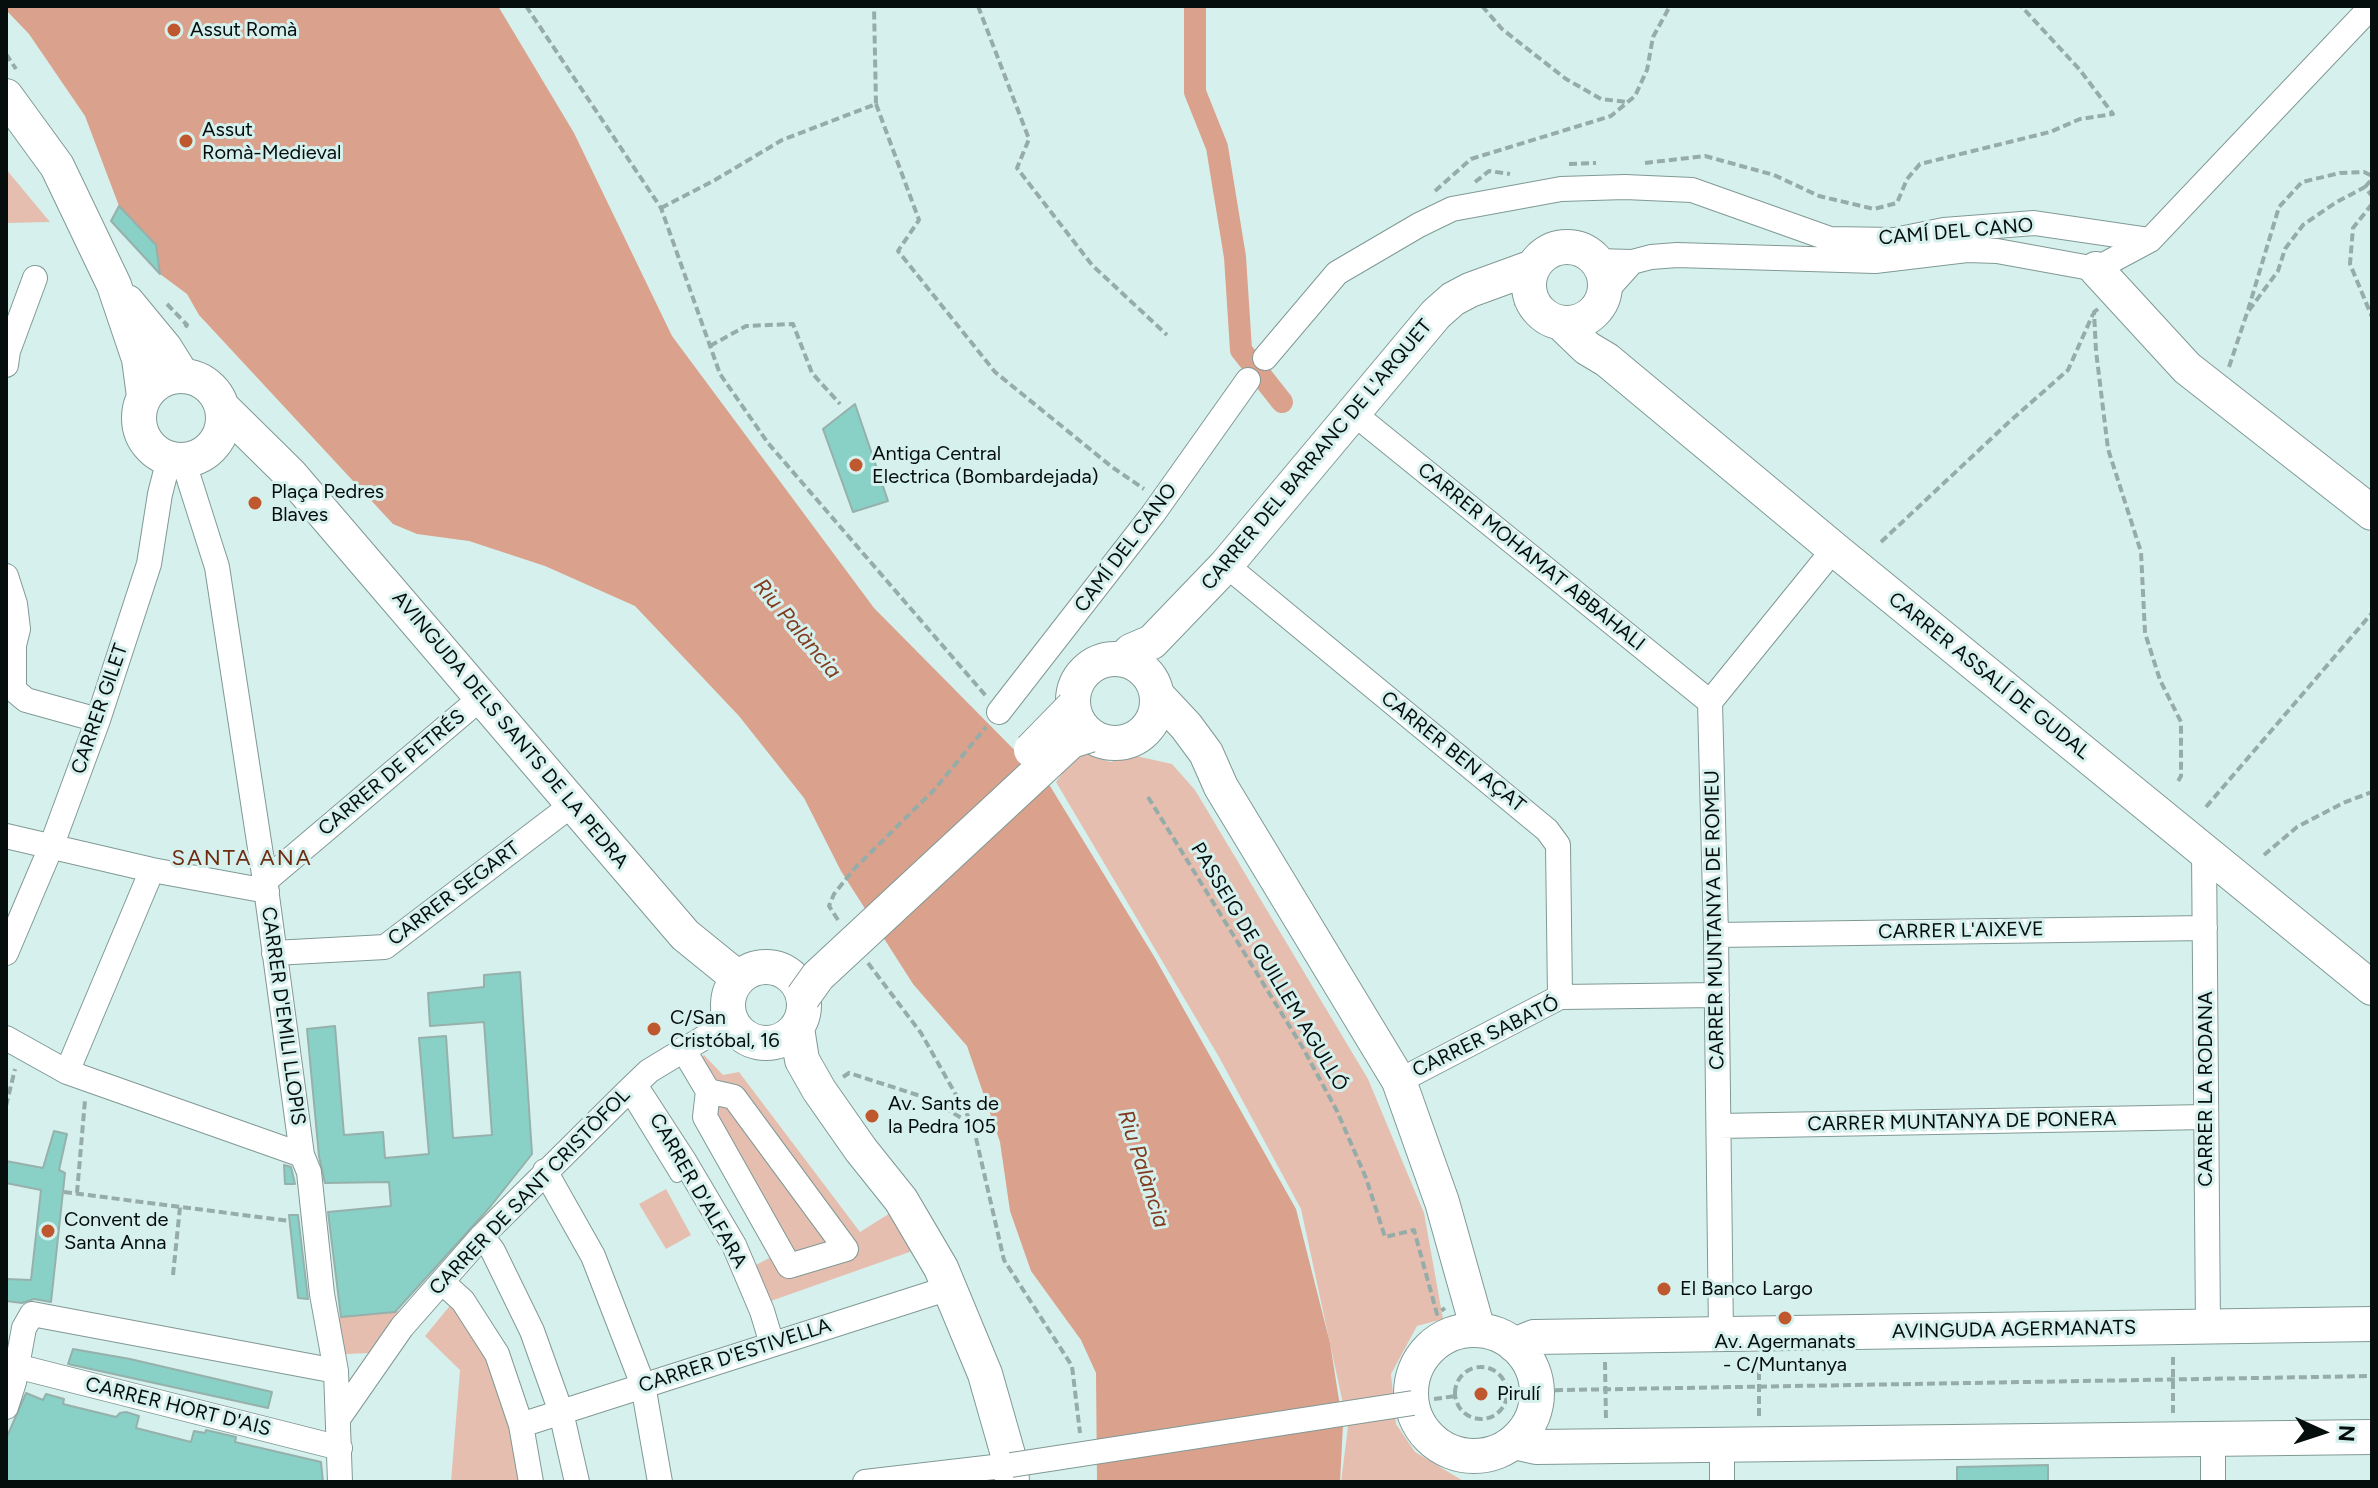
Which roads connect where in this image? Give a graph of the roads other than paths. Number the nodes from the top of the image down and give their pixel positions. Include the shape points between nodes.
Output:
1 (2372, 6) edge
2 (6, 96) edge
3 (2150, 240) junction
4 (35, 278) dead end
5 (114, 285) junction
6 (1515, 287) junction
7 (1599, 288) junction
8 (2102, 291) junction
9 (1551, 327) junction
10 (1265, 358) dead end
11 (1607, 360) junction
12 (6, 365) edge
13 (182, 375) junction
14 (1248, 380) dead end
15 (144, 396) junction
16 (222, 407) junction
17 (1352, 412) junction
18 (185, 458) junction
19 (290, 474) junction
20 (2372, 513) edge
21 (1834, 549) junction
22 (1226, 565) junction
23 (6, 576) edge
24 (12, 634) edge
25 (1146, 667) junction
26 (482, 697) junction
27 (1710, 702) junction
28 (999, 712) road end
29 (98, 720) junction
30 (1082, 721) junction
31 (1144, 732) junction
32 (1221, 787) junction
33 (573, 804) junction
34 (6, 836) edge
35 (51, 847) junction
36 (2204, 851) junction
37 (152, 870) junction
38 (266, 886) junction
39 (2205, 928) junction
40 (1716, 935) junction
41 (6, 953) edge
42 (274, 953) junction
43 (2372, 988) edge
44 (733, 989) junction
45 (1717, 995) junction
46 (1560, 997) junction
47 (797, 1015) junction
48 (740, 1036) junction
49 (6, 1038) edge
50 (683, 1049) junction
51 (1399, 1081) junction
52 (69, 1083) junction
53 (630, 1089) junction
54 (708, 1091) junction
55 (2206, 1117) junction
56 (1719, 1126) junction
57 (302, 1155) junction
58 (545, 1171) junction
59 (677, 1176) dead end
60 (482, 1236) junction
61 (725, 1248) dead end
62 (442, 1282) junction
63 (949, 1288) junction
64 (2372, 1324) edge
65 (2208, 1326) junction
66 (1464, 1332) junction
67 (1721, 1334) junction
68 (1514, 1345) junction
69 (767, 1346) junction
70 (16, 1366) junction
71 (336, 1371) junction
72 (643, 1385) junction
73 (1413, 1403) junction
74 (6, 1407) edge
75 (561, 1412) junction
76 (340, 1416) junction
77 (521, 1425) junction
78 (2372, 1437) edge
79 (2213, 1438) junction
80 (1722, 1445) junction
81 (340, 1448) junction
82 (1479, 1468) edge
83 (1011, 1474) edge
84 (340, 1482) edge
85 (531, 1482) edge
86 (577, 1482) edge
87 (660, 1482) edge
88 (865, 1482) edge
89 (1722, 1482) edge
90 (2213, 1482) edge

1 - 3 street
2 - 5 street via 57,166
3 - 8 street via 2123,252
3 - 10 street, CAMÍ DEL CANO via 2034,223 1895,240 1830,239 1692,190 1561,189 1452,209 1385,244 1337,273
4 - 12 street
5 - 13 street
5 - 15 street via 139,359
6 - 7 street via 1551,250 1563,247 1588,252
6 - 9 street
6 - 17 street, CARRER DEL BARRANC DE L'ARQUET via 1453,299
7 - 8 street via 1632,262 1651,257 1875,261 1967,250 1997,251
7 - 9 street via 1586,319
7 - 11 street via 1593,325
8 - 20 street via 2187,368
9 - 11 street, CARRER ASSALÍ DE GUDAL
11 - 21 street, CARRER ASSALÍ DE GUDAL
13 - 15 street via 159,381
13 - 16 street via 207,384
14 - 28 street, CAMÍ DEL CANO via 1163,502
15 - 18 street via 139,410 143,438 148,445
16 - 18 street via 221,432 214,445
16 - 19 street, AVINGUDA DELS SANTS DE LA PEDRA
17 - 22 street, CARRER DEL BARRANC DE L'ARQUET
17 - 27 street, CARRER MOHAMAT ABBAHALI
18 - 19 street via 253,460
18 - 29 street, CARRER GILET via 160,494 149,564
18 - 38 street, CARRER D'EMILI LLOPIS via 217,567
19 - 26 street, AVINGUDA DELS SANTS DE LA PEDRA
21 - 27 street
21 - 36 street, CARRER ASSALÍ DE GUDAL
22 - 25 street, CARRER DEL BARRANC DE L'ARQUET
22 - 46 street, CARRER BEN AÇAT via 1547,830 1558,845
23 - 24 street via 15,604
24 - 29 street via 14,690 26,700
25 - 30 street via 1103,659 1085,670 1075,687
25 - 31 street via 1157,709
25 - 32 street via 1206,753
26 - 33 street, AVINGUDA DELS SANTS DE LA PEDRA
26 - 38 street, CARRER DE PETRÉS
27 - 40 street, CARRER MUNTANYA DE ROMEU
29 - 35 street, CARRER GILET
30 - 31 street via 1100,741 1123,743
30 - 47 street, bridge via 1071,741 818,976
31 - 32 street via 1183,750
32 - 51 street
33 - 42 street, CARRER SEGART via 385,947
33 - 44 street, AVINGUDA DELS SANTS DE LA PEDRA
34 - 35 street
35 - 37 street
35 - 41 street, CARRER GILET
36 - 39 street, CARRER LA RODANA
36 - 43 street, CARRER ASSALÍ DE GUDAL
37 - 38 street
37 - 52 street
38 - 42 street, CARRER D'EMILI LLOPIS
39 - 40 street, CARRER L'AIXEVE
39 - 55 street, CARRER LA RODANA
40 - 45 street, CARRER MUNTANYA DE ROMEU
42 - 57 street, CARRER D'EMILI LLOPIS
44 - 47 street via 749,970 776,968
44 - 48 street via 730,1018
45 - 46 street, CARRER SABATÓ
45 - 56 street, CARRER MUNTANYA DE ROMEU
46 - 51 street, CARRER SABATÓ
47 - 48 street via 777,1042
47 - 63 street via 819,1090 901,1200
48 - 50 street, CARRER DE SANT CRISTÒFOL
49 - 52 street
50 - 53 street, CARRER DE SANT CRISTÒFOL
50 - 54 street
51 - 66 street via 1442,1202 1466,1291
52 - 57 street
53 - 58 street, CARRER DE SANT CRISTÒFOL
53 - 59 lane
53 - 69 street, CARRER D'ALFARA via 685,1162 734,1245 762,1311
54 - 54 street via 705,1117 789,1266 846,1249 734,1097
55 - 56 street, CARRER MUNTANYA DE PONERA
55 - 65 street, CARRER LA RODANA
56 - 67 street, CARRER MUNTANYA DE ROMEU
57 - 71 street, CARRER D'EMILI LLOPIS via 309,1172
58 - 60 street, CARRER DE SANT CRISTÒFOL
58 - 72 street via 593,1256
60 - 62 street, CARRER DE SANT CRISTÒFOL
60 - 75 street via 532,1331
61 - 69 lane
62 - 76 street, CARRER DE SANT CRISTÒFOL via 402,1327
62 - 77 street via 463,1301 497,1354
63 - 69 street, CARRER D'ESTIVELLA
63 - 83 street via 985,1374
64 - 65 street, AVINGUDA AGERMANATS
65 - 67 street, AVINGUDA AGERMANATS
66 - 68 street via 1496,1334
66 - 73 street via 1437,1341 1418,1363 1410,1392
67 - 68 street, AVINGUDA AGERMANATS via 1534,1337
68 - 82 street via 1532,1369 1521,1391 1536,1402 1527,1427
69 - 72 street, CARRER D'ESTIVELLA
70 - 71 street via 32,1314
70 - 74 street
70 - 81 street, CARRER HORT D'AIS
71 - 76 street, CARRER D'EMILI LLOPIS
72 - 75 street, CARRER D'ESTIVELLA
72 - 87 street
73 - 82 street via 1416,1420 1430,1439
73 - 83 street, bridge
75 - 77 street, CARRER D'ESTIVELLA
75 - 86 street
76 - 81 street, CARRER D'EMILI LLOPIS
77 - 85 street
78 - 79 street
79 - 80 street
79 - 90 street
80 - 82 street via 1536,1447
80 - 89 street
81 - 84 street, CARRER D'EMILI LLOPIS
83 - 88 street

